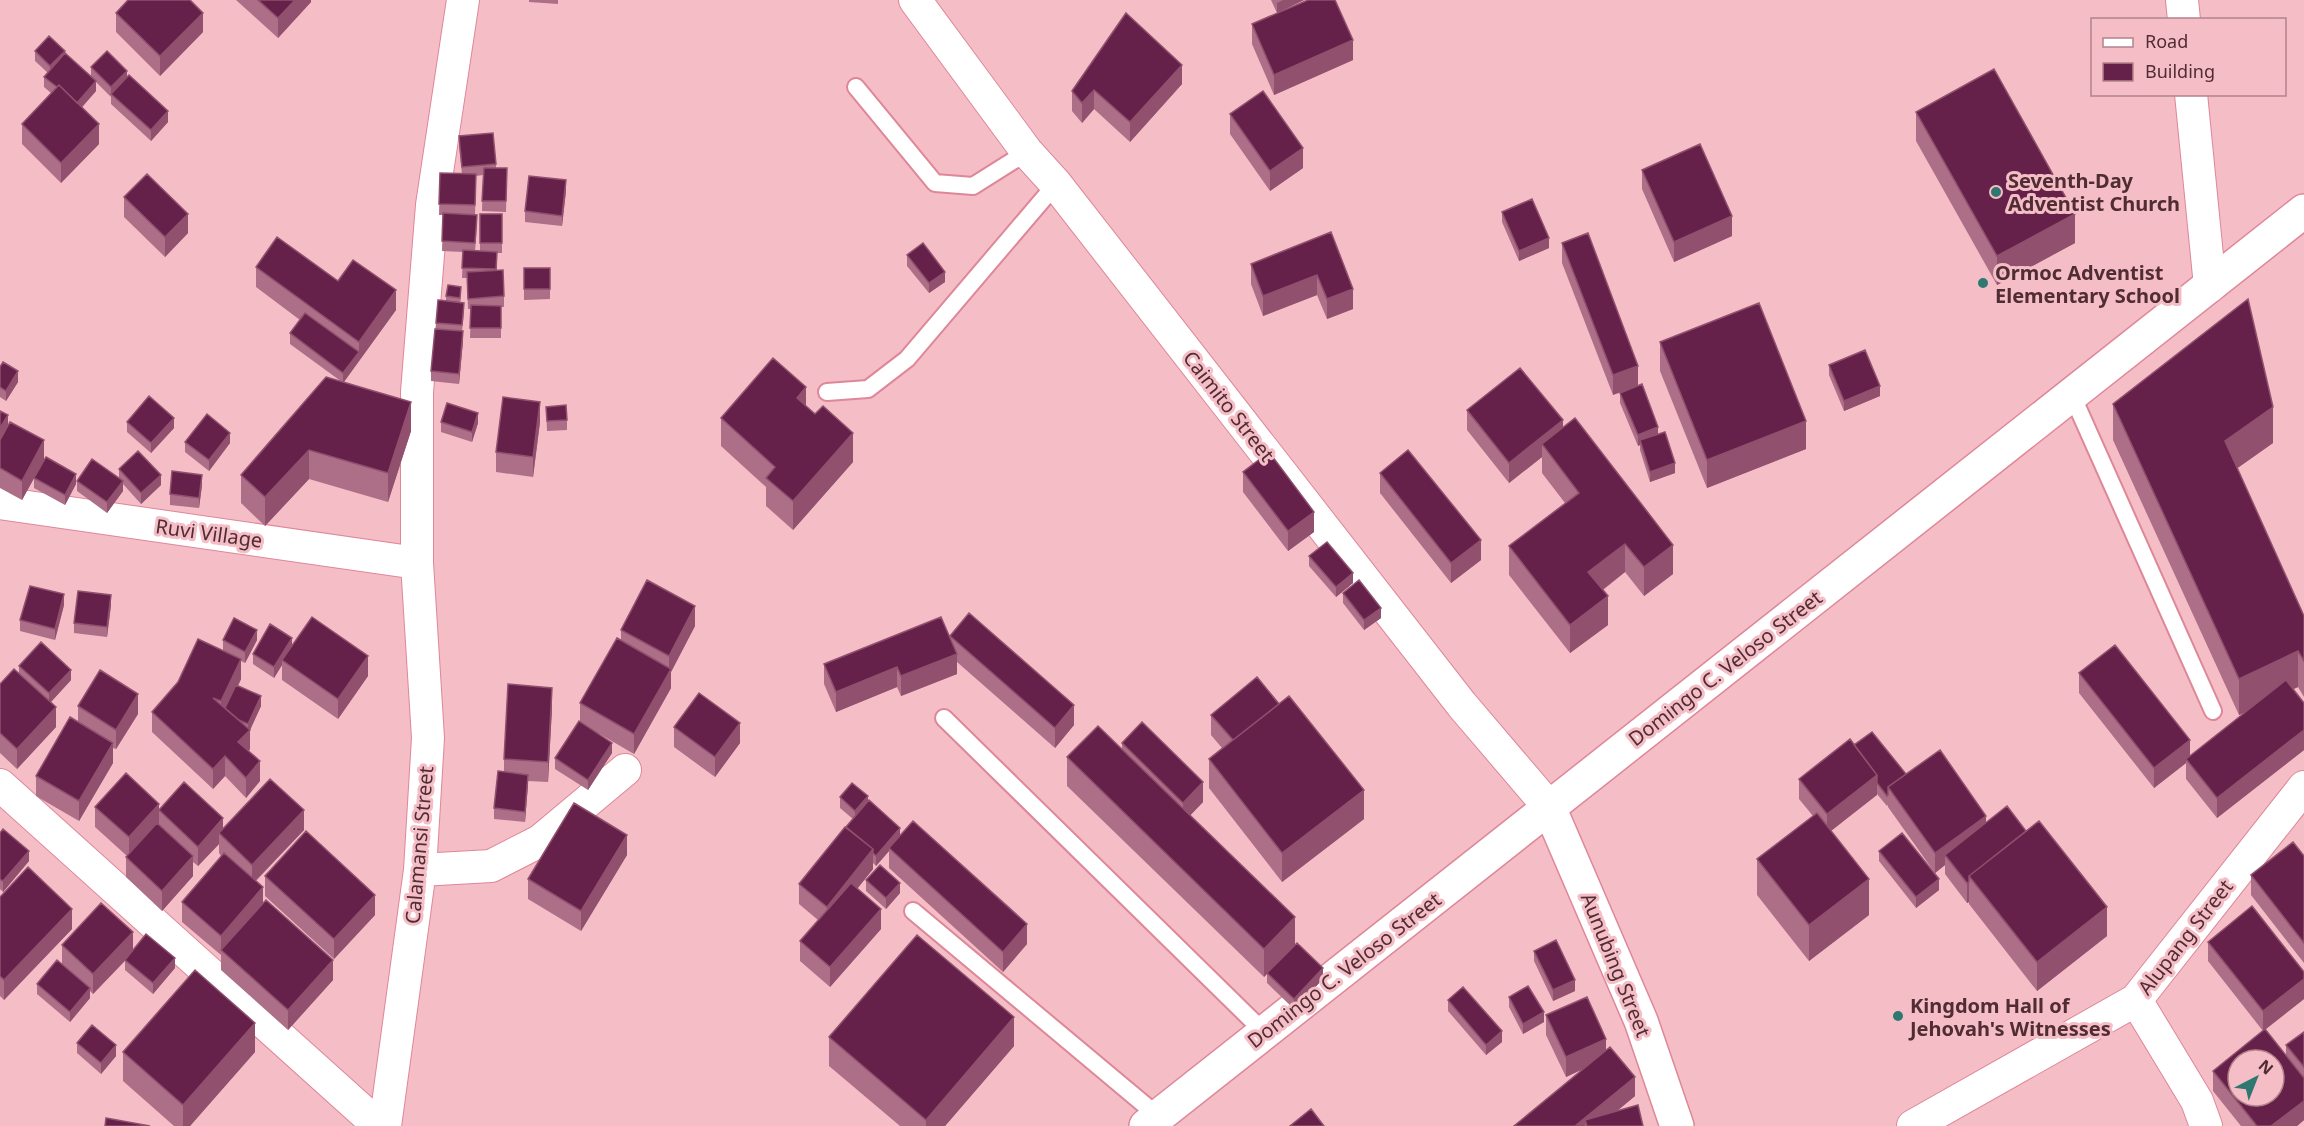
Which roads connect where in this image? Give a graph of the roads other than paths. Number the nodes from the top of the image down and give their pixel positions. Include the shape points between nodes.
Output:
1 (463, 0) edge
2 (915, 0) edge
3 (2182, 0) edge
4 (2184, 18) edge
5 (856, 87) dead end
6 (2191, 96) edge
7 (1027, 152) junction
8 (1056, 184) junction
9 (2304, 211) edge
10 (2210, 286) junction
11 (827, 392) dead end
12 (2072, 395) junction
13 (0, 503) edge
14 (417, 563) junction
15 (2213, 711) dead end
16 (944, 718) dead end
17 (625, 770) dead end
18 (0, 784) edge
19 (2304, 787) edge
20 (1549, 807) junction
21 (420, 870) junction
22 (914, 911) dead end
23 (2136, 1000) junction
24 (1265, 1033) junction
25 (1152, 1121) edge
26 (379, 1126) edge
27 (385, 1126) edge
28 (1677, 1126) edge
29 (1913, 1126) edge
30 (2206, 1126) edge

1 - 14 street, Calamansi Street via 432,205 417,392
2 - 7 street, Caimito Street
3 - 4 street
5 - 7 lane via 934,183 973,186
6 - 10 street
7 - 8 street, Caimito Street
8 - 11 lane via 907,359 868,389
8 - 20 street, Caimito Street via 1462,705
9 - 10 main road, Domingo C. Veloso Street
10 - 12 main road, Domingo C. Veloso Street
12 - 15 lane
12 - 20 main road, Domingo C. Veloso Street
13 - 14 street, Ruvi Village
14 - 21 street, Calamansi Street via 428,738
16 - 24 lane
17 - 21 street via 540,841 491,866
18 - 26 street
19 - 23 street, Alupang Street
20 - 24 main road, Domingo C. Veloso Street
20 - 28 main road, Aunubing Street via 1641,1021
21 - 27 street, Calamansi Street
22 - 25 lane
23 - 29 street, Alupang Street
23 - 30 street via 2197,1101
24 - 25 main road, Domingo C. Veloso Street

